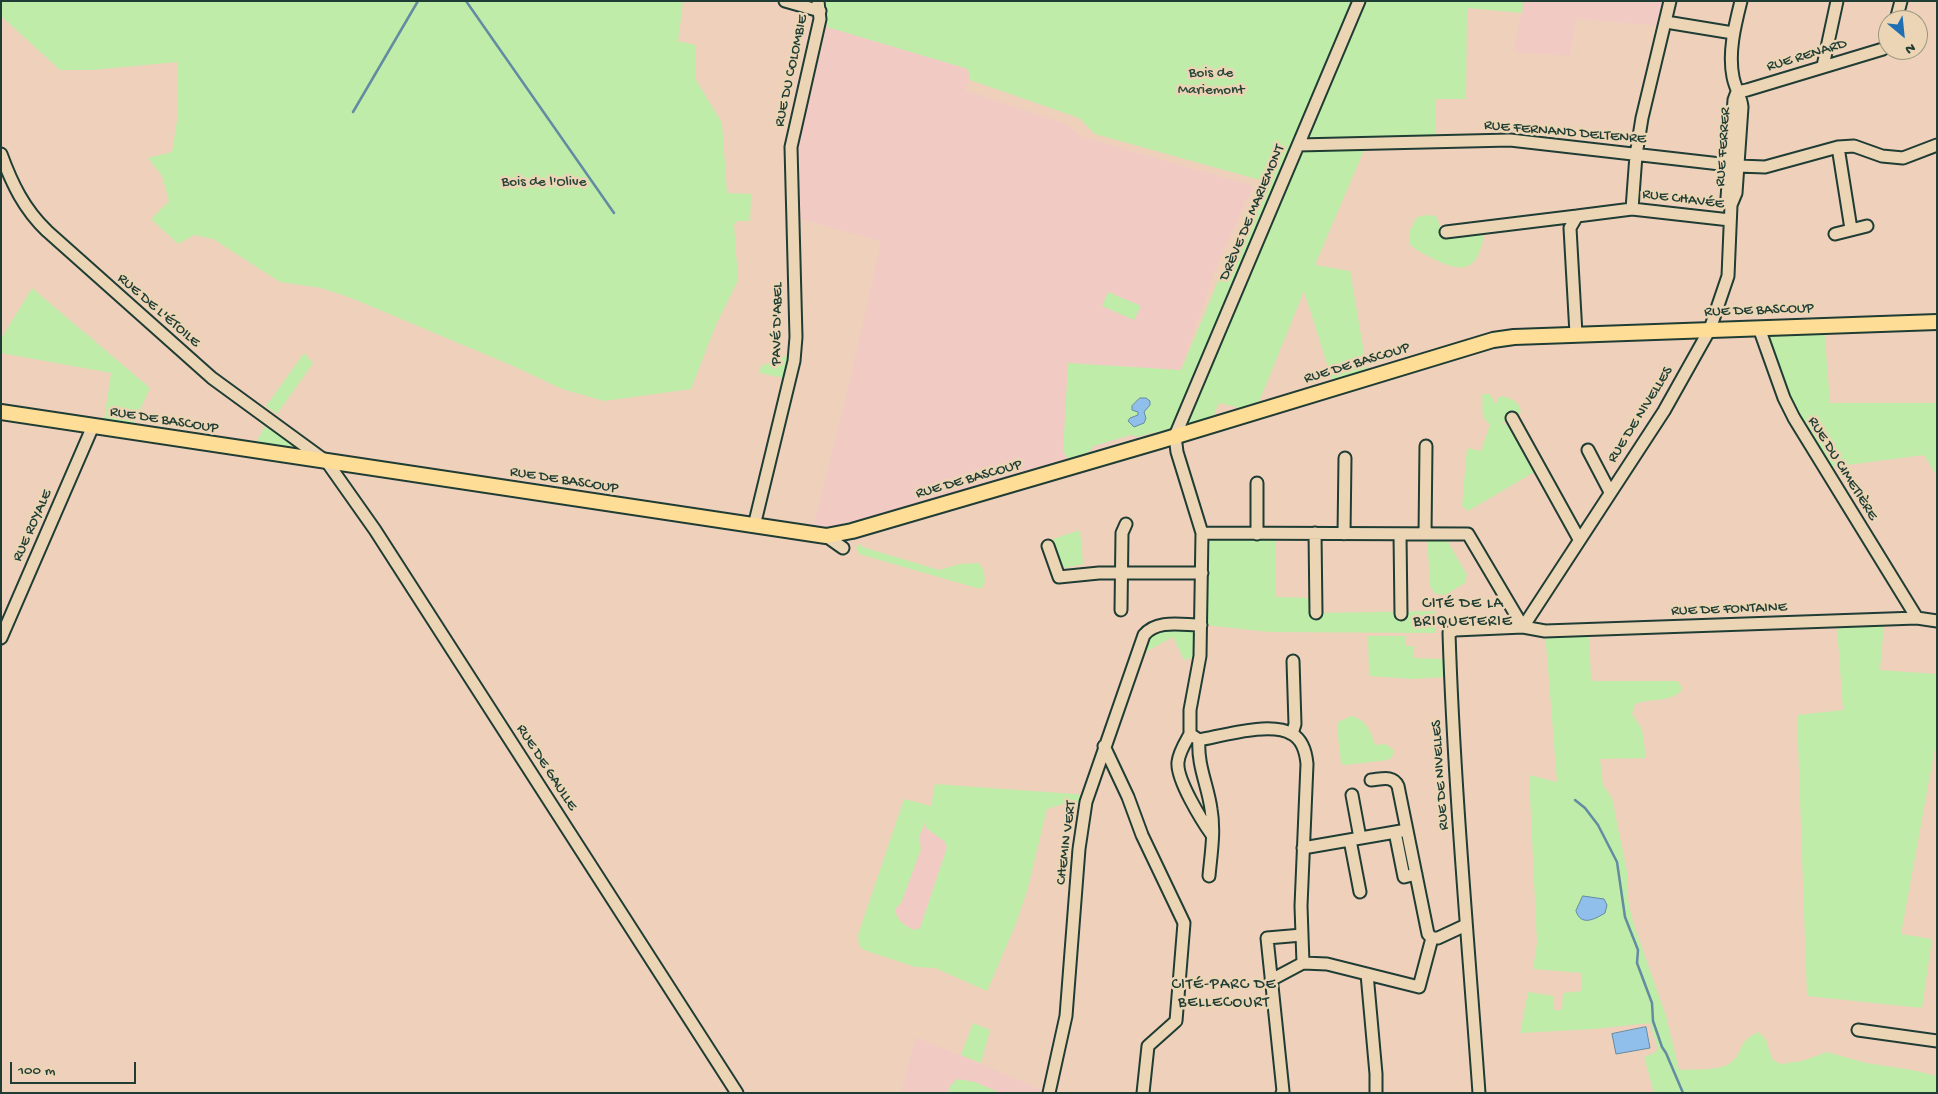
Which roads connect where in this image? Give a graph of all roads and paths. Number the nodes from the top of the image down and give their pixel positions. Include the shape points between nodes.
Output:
1 (785, 1) edge
2 (1359, 1) edge
3 (1670, 1) edge
4 (1740, 1) edge
5 (1837, 1) edge
6 (819, 6) edge
7 (1666, 22) junction
8 (1733, 33) junction
9 (1878, 49) edge
10 (1823, 66) junction
11 (1737, 92) junction
12 (1298, 145) junction
13 (1937, 145) edge
14 (791, 147) joint
15 (1838, 147) junction
16 (1, 154) edge
17 (1636, 155) junction
18 (1734, 166) junction
19 (1632, 209) junction
20 (1576, 216) junction
21 (1730, 220) junction
22 (1867, 226) dead end
23 (1851, 229) junction
24 (1446, 232) dead end
25 (1835, 234) dead end
26 (1937, 322) edge
27 (1759, 328) junction
28 (1710, 329) junction
29 (1576, 334) junction
30 (1, 412) edge
31 (1512, 418) dead end
32 (93, 426) junction
33 (1175, 436) junction
34 (1426, 446) dead end
35 (1588, 450) dead end
36 (1345, 458) dead end
37 (327, 462) junction
38 (1257, 483) dead end
39 (1610, 492) junction
40 (1126, 524) dead end
41 (754, 526) junction
42 (1202, 533) junction
43 (1315, 533) junction
44 (1257, 534) junction
45 (1344, 534) junction
46 (1400, 534) junction
47 (1425, 534) junction
48 (826, 536) junction
49 (1579, 539) junction
50 (1048, 546) dead end
51 (843, 548) dead end
52 (1122, 574) junction
53 (1202, 574) junction
54 (1121, 610) dead end
55 (1316, 613) dead end
56 (1401, 614) dead end
57 (1917, 618) junction
58 (1937, 621) edge
59 (1201, 625) junction
60 (1523, 627) junction
61 (1, 638) edge
62 (1293, 661) dead end
63 (1292, 734) junction
64 (1194, 737) junction
65 (1104, 746) junction
66 (1371, 780) dead end
67 (1352, 795) dead end
68 (1407, 830) junction
69 (1395, 832) junction
70 (1212, 835) junction
71 (1355, 839) junction
72 (1303, 848) junction
73 (1416, 874) junction
74 (1209, 876) dead end
75 (1360, 892) dead end
76 (1466, 925) junction
77 (1302, 935) junction
78 (1432, 938) junction
79 (1303, 963) junction
80 (1367, 974) junction
81 (1271, 980) junction
82 (1858, 1030) dead end
83 (1937, 1041) edge
84 (737, 1093) edge
85 (1049, 1093) edge
86 (1144, 1093) edge
87 (1282, 1093) edge
88 (1376, 1093) edge
89 (1479, 1093) edge

1 - 6 street
2 - 12 street, DRÈVE DE MARIEMONT
3 - 7 street
4 - 8 street, RUE FERRER
5 - 10 street
6 - 14 street, RUE DU COLOMBIE via 820,19
7 - 8 street
7 - 17 street via 1649,85
8 - 11 street, RUE FERRER via 1732,69
9 - 10 street, RUE RENARD
10 - 11 street, RUE RENARD
11 - 18 street, RUE FERRER via 1734,100
12 - 17 street, RUE FERNAND DELTENRE via 1510,140
12 - 33 street, DRÈVE DE MARIEMONT
13 - 15 street via 1897,158 1854,146
14 - 41 street, PAVÉ D'ABEL via 795,354
15 - 18 street, RUE FERNAND DELTENRE via 1765,167
15 - 23 street
16 - 37 street, RUE DE L'ÉTOILE via 17,194 47,232 212,378
17 - 18 street, RUE FERNAND DELTENRE
17 - 19 street
18 - 21 street, RUE FERRER via 1730,173 1728,198
19 - 20 street, RUE CHAVÉE
19 - 21 street, RUE CHAVÉE
20 - 24 street, RUE CHAVÉE
20 - 29 street via 1570,228
21 - 28 street, RUE FERRER via 1729,269
22 - 23 street
23 - 25 street
26 - 27 main road, RUE DE BASCOUP
27 - 28 main road, RUE DE BASCOUP
27 - 57 street, RUE DU CIMETIÈRE via 1794,418
28 - 29 main road, RUE DE BASCOUP
28 - 39 street, RUE DE NIVELLES via 1664,411
29 - 33 main road, RUE DE BASCOUP via 1493,340
30 - 32 main road, RUE DE BASCOUP
31 - 49 street
32 - 37 main road, RUE DE BASCOUP
32 - 61 street, RUE ROYALE
33 - 42 street
33 - 48 main road, RUE DE BASCOUP
34 - 47 street
35 - 39 street
36 - 45 street
37 - 41 main road, RUE DE BASCOUP
37 - 84 street, RUE DE GAULLE via 375,530
38 - 44 street
39 - 49 street, RUE DE NIVELLES
40 - 52 street via 1122,534
41 - 48 main road, RUE DE BASCOUP
42 - 44 street
42 - 53 street
43 - 44 street
43 - 45 street
43 - 55 street
45 - 46 street
46 - 47 street
46 - 56 street
47 - 60 street via 1468,534
48 - 51 street
49 - 60 street, RUE DE NIVELLES
50 - 52 street via 1059,577
52 - 53 street
52 - 54 street
53 - 59 street
57 - 58 street, RUE DE FONTAINE
57 - 60 street, RUE DE FONTAINE via 1545,631
59 - 64 street via 1200,656 1190,710
59 - 65 street, CHEMIN VERT via 1161,624 1146,632
60 - 76 street, RUE DE NIVELLES via 1455,630 1449,633
62 - 63 street via 1295,724
63 - 64 street via 1271,728
63 - 72 street via 1302,746 1307,764
64 - 70 street via 1211,808
64 - 70 street via 1180,752 1177,765 1200,819
65 - 85 street, CHEMIN VERT via 1088,795 1080,836 1066,1016
65 - 86 street via 1184,923 1176,1021 1148,1046
66 - 68 street via 1388,778 1396,782
67 - 71 street
68 - 69 street
68 - 73 street
69 - 71 street
69 - 73 street via 1404,877
70 - 74 street
71 - 72 street
71 - 75 street
72 - 77 street
73 - 78 street via 1427,930
76 - 78 street
76 - 89 street, RUE DE NIVELLES
77 - 79 street
77 - 81 street via 1267,938
78 - 80 street via 1419,987
79 - 80 street via 1326,964
79 - 81 street
80 - 88 street
81 - 87 street
82 - 83 street

